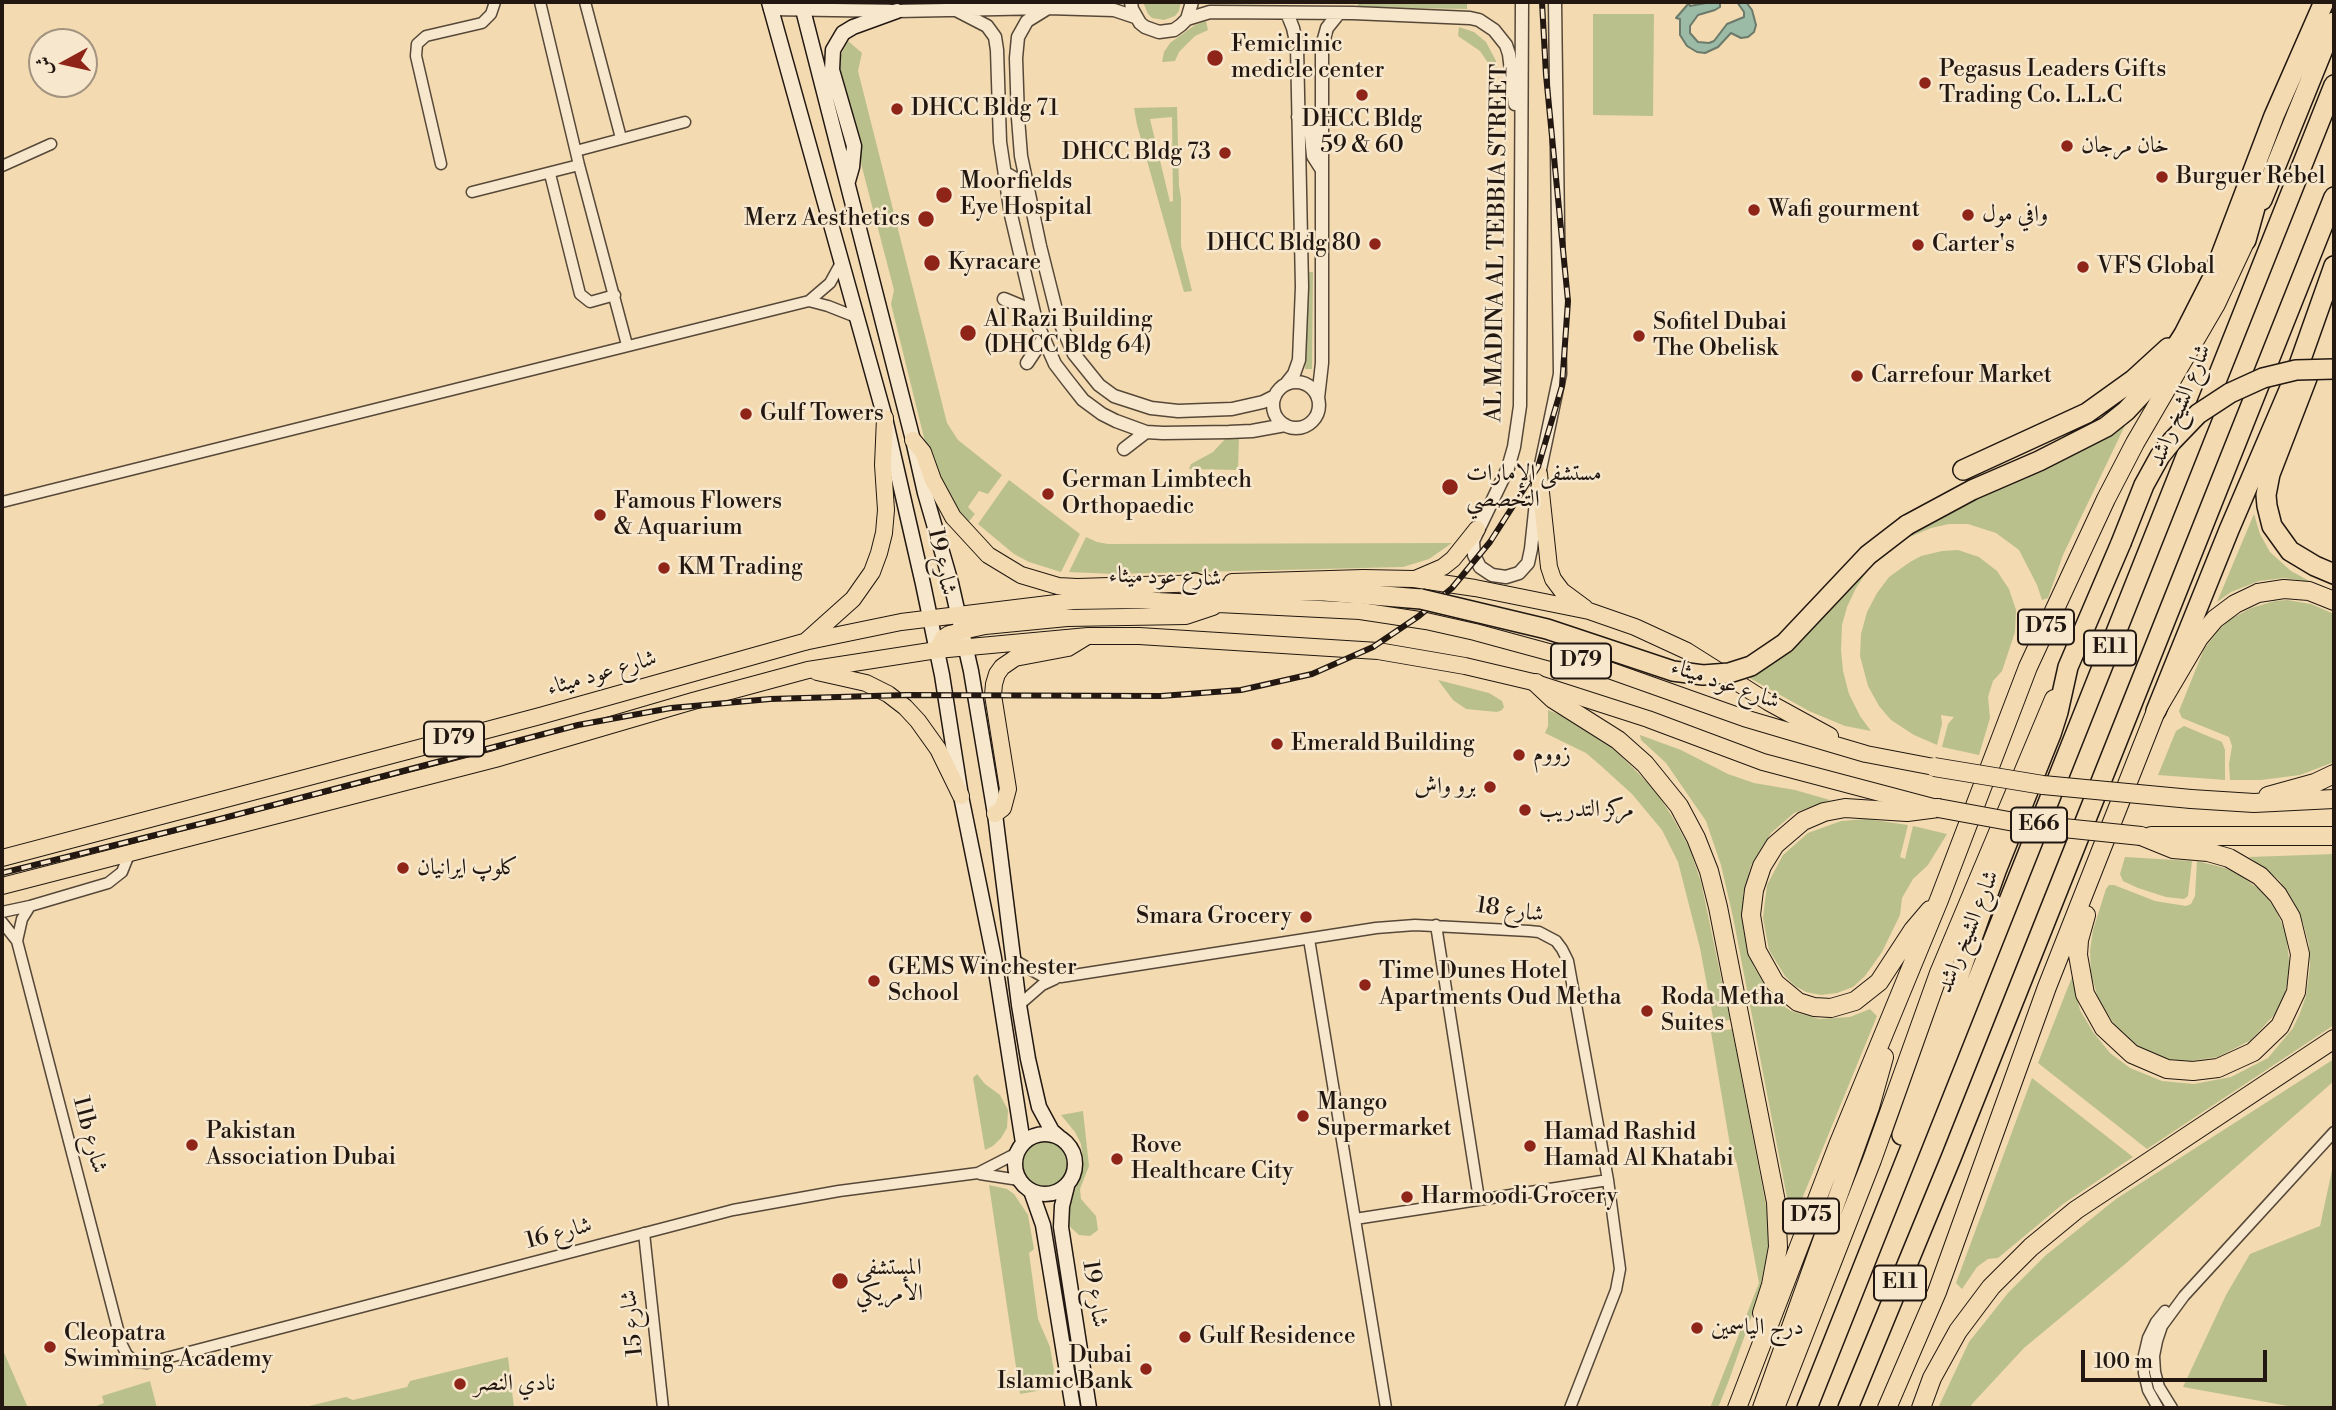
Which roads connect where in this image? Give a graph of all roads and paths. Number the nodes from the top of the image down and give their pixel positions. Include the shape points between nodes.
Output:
1 (495, 2) edge
2 (540, 2) edge
3 (585, 2) edge
4 (1131, 2) edge
5 (1192, 2) edge
6 (1522, 2) edge
7 (1555, 2) edge
8 (2323, 2) edge
9 (2330, 2) edge
10 (769, 5) edge
11 (802, 6) edge
12 (1048, 8) junction
13 (956, 10) junction
14 (897, 11) junction
15 (1287, 13) junction
16 (1339, 13) junction
17 (1135, 17) junction
18 (1187, 19) junction
19 (2334, 22) edge
20 (2334, 85) edge
21 (1298, 117) junction
22 (685, 122) dead end
23 (1522, 131) junction
24 (621, 138) junction
25 (51, 144) dead end
26 (576, 151) junction
27 (441, 164) dead end
28 (579, 165) junction
29 (2, 166) edge
30 (1322, 170) junction
31 (550, 174) junction
32 (1004, 177) junction
33 (848, 182) junction
34 (472, 192) dead end
35 (2334, 197) edge
36 (2246, 240) junction
37 (1040, 246) junction
38 (841, 263) junction
39 (2334, 266) edge
40 (615, 295) junction
41 (1004, 299) dead end
42 (808, 301) junction
43 (2323, 301) junction
44 (1033, 312) junction
45 (856, 317) junction
46 (2184, 334) junction
47 (1043, 340) junction
48 (627, 345) junction
49 (1027, 363) dead end
50 (2334, 369) edge
51 (1286, 384) junction
52 (1275, 396) junction
53 (1318, 398) junction
54 (886, 418) junction
55 (1285, 425) junction
56 (1146, 432) junction
57 (913, 440) junction
58 (1124, 449) dead end
59 (1963, 471) dead end
60 (1539, 474) junction
61 (2, 502) edge
62 (1477, 529) junction
63 (2334, 574) edge
64 (1414, 579) junction
65 (1195, 583) junction
66 (2334, 601) edge
67 (1590, 611) junction
68 (930, 618) junction
69 (960, 622) junction
70 (1088, 636) junction
71 (804, 642) junction
72 (966, 647) junction
73 (937, 650) junction
74 (2068, 667) junction
75 (808, 670) junction
76 (1536, 682) junction
77 (2156, 711) junction
78 (1866, 754) junction
79 (1934, 767) joint
80 (2334, 774) edge
81 (961, 796) junction
82 (2334, 799) edge
83 (2254, 803) junction
84 (1938, 808) junction
85 (995, 814) junction
86 (2141, 836) junction
87 (2334, 836) edge
88 (2107, 837) junction
89 (130, 852) junction
90 (6, 853) edge
91 (2, 886) edge
92 (1939, 900) junction
93 (30, 906) junction
94 (2, 912) edge
95 (2, 922) edge
96 (1436, 925) junction
97 (1309, 939) junction
98 (17, 941) junction
99 (1014, 960) junction
100 (1061, 977) junction
101 (1019, 1004) junction
102 (1888, 1025) junction
103 (2334, 1039) edge
104 (2334, 1132) edge
105 (1059, 1137) junction
106 (1020, 1148) junction
107 (978, 1173) junction
108 (1019, 1180) junction
109 (1608, 1180) junction
110 (1067, 1186) junction
111 (1031, 1191) junction
112 (1479, 1199) junction
113 (1884, 1211) junction
114 (1355, 1219) junction
115 (644, 1233) junction
116 (2184, 1296) junction
117 (1924, 1325) junction
118 (134, 1357) joint
119 (663, 1408) edge
120 (1073, 1408) edge
121 (1089, 1408) edge
122 (1386, 1408) edge
123 (1570, 1408) edge
124 (1735, 1408) edge
125 (1762, 1408) edge
126 (1774, 1408) edge
127 (1807, 1408) edge
128 (1848, 1408) edge
129 (1887, 1408) edge
130 (1895, 1408) edge
131 (1920, 1408) edge
132 (2158, 1408) edge
133 (2172, 1408) edge

1 - 27 street via 482,23 426,36 417,44
2 - 26 street
3 - 24 street
4 - 17 street
5 - 18 street
6 - 23 street, AL MADINA AL TEBBIA STREET
7 - 60 street, AL MADINA AL TEBBIA STREET via 1560,374
8 - 46 highway via 2220,260
9 - 36 highway via 2270,158
10 - 11 street
10 - 38 main road, شارع 19
11 - 14 street
11 - 33 main road, شارع 19
12 - 13 street
12 - 17 street via 1114,10
12 - 37 street via 1021,30 1016,58 1020,147
13 - 14 street
13 - 32 street via 987,26 995,37
14 - 33 main road via 843,33 833,50 832,69 854,146
15 - 16 street
15 - 18 street via 1210,12
15 - 21 street via 1297,46
16 - 23 street via 1470,18 1487,24 1501,37 1509,54 1516,118
16 - 30 street via 1327,28 1322,46
17 - 18 street via 1159,32 1174,30
19 - 36 highway
20 - 113 highway, شارع الشيخ راشد / E11
21 - 30 street via 1309,117 1313,156
21 - 51 street via 1300,351
22 - 24 street
23 - 62 street, AL MADINA AL TEBBIA STREET via 1518,427 1508,468
24 - 26 street
25 - 29 street
26 - 28 street
28 - 31 street
28 - 40 street
30 - 53 street
31 - 34 street
31 - 40 street via 580,294 590,302
32 - 37 street via 1017,180 1030,237
32 - 44 street
33 - 57 main road, شارع 19
35 - 128 highway, E11
36 - 92 highway, شارع الشيخ راشد / D75 via 2216,304 2135,443 2078,555 2014,701
37 - 52 street via 1058,318 1074,354 1114,396 1178,411 1238,408
38 - 42 street via 830,283
38 - 45 main road, شارع 19
39 - 43 highway
40 - 48 street
41 - 44 street
42 - 45 street
42 - 48 street
43 - 63 highway via 2319,341 2270,474 2267,506 2272,526 2290,551
43 - 77 highway
44 - 47 street
45 - 54 main road, شارع 19
46 - 59 highway via 2087,413
46 - 65 highway, bridge via 2154,382 2106,427 1907,525 1868,555 1785,643 1751,666 1729,673 1703,676 1673,671 1547,629 1421,599 1324,591 1211,590
47 - 49 street
47 - 56 street via 1083,400 1116,421
48 - 61 street
50 - 74 highway, bridge via 2297,370 2263,378 2198,414 2178,434 2144,485
51 - 52 street
51 - 53 street via 1305,384
52 - 55 street via 1273,409
53 - 55 street via 1310,423
54 - 68 main road, شارع 19
54 - 71 main road via 886,510 879,553 853,599
55 - 56 street via 1240,432
56 - 58 street
57 - 65 main road via 953,517 988,555 1021,575 1077,587
57 - 69 main road, شارع 19
60 - 62 street, AL MADINA AL TEBBIA STREET via 1531,549 1528,563 1519,573 1506,578 1480,568 1474,555
60 - 67 main road via 1553,579 1570,599
62 - 64 main road via 1443,567
64 - 65 main road
64 - 67 main road
66 - 77 highway via 2309,591 2284,589 2258,593 2235,604 2199,638
67 - 78 main road via 1687,651
68 - 69 main road, شارع عود ميثاء / D79
68 - 71 main road, شارع عود ميثاء / D79
68 - 73 main road, شارع 19
69 - 72 main road, شارع 19
69 - 73 main road
69 - 78 main road, شارع عود ميثاء / D79 via 1036,604 1094,600 1389,614 1589,663 1744,718
70 - 72 main road, D79
70 - 76 main road, D79 via 1378,651
70 - 85 main road via 1068,648 1015,658 997,674 993,695 1008,789 1003,808
71 - 90 main road, شارع عود ميثاء / D79 via 527,720
72 - 73 main road, D79
72 - 85 main road, شارع 19
73 - 75 main road, D79
73 - 81 main road, شارع 19
74 - 113 highway via 2051,734 1909,1111
74 - 126 highway via 1939,973 1872,1160
75 - 81 main road via 866,683 905,707 938,749
75 - 89 main road, D79 via 495,759
76 - 84 main road, D79 via 1752,758
76 - 124 highway via 1553,699 1618,740 1657,777 1692,830 1714,889 1778,1217 1771,1285
77 - 88 highway
78 - 79 main road, شارع عود ميثاء / D79
79 - 83 highway, شارع عود ميثاء / D79, bridge via 2043,785
80 - 83 highway
81 - 106 main road, شارع 19 via 994,958
82 - 83 highway, شارع عود ميثاء
84 - 86 highway, E66, bridge via 2025,824
84 - 92 highway via 1907,812 1845,808 1804,821 1775,845 1762,866 1754,890 1752,927 1762,963 1783,991 1806,1005 1839,1007 1879,982
85 - 99 main road, شارع 19
86 - 87 highway, E66
86 - 88 highway via 2162,846 2218,854 2239,862 2270,885 2291,917 2300,954 2292,1004 2272,1036 2230,1064 2193,1071 2155,1065 2122,1047 2096,1018 2081,981 2078,955
88 - 117 highway via 2047,987
89 - 91 main road, D79
89 - 93 street via 122,872 108,883
92 - 102 highway, شارع الشيخ راشد / D75
93 - 94 street
93 - 98 street
95 - 98 street, 11b شارع
96 - 97 street, شارع 18 via 1376,928
96 - 109 street, شارع 18 via 1539,932 1562,949
96 - 112 street
97 - 100 street, شارع 18
97 - 114 street
98 - 118 street, 11b شارع via 122,1338
99 - 100 street, شارع 18 via 1042,976
99 - 101 main road, شارع 19
100 - 101 street, شارع 18 via 1042,985
101 - 105 main road, شارع 19 via 1039,1107
102 - 124 highway, شارع الشيخ راشد / D75
102 - 125 highway via 1870,1107
103 - 131 highway via 2076,1210 2031,1247 1991,1287 1958,1331
104 - 116 street
105 - 106 main road via 1040,1134
105 - 110 main road via 1071,1148 1076,1164
106 - 107 street, شارع 16
106 - 108 main road via 1015,1166
107 - 108 street, شارع 16
107 - 115 street, شارع 16 via 733,1210
108 - 111 main road
109 - 112 street
109 - 123 street, شارع 18 via 1619,1279
110 - 111 main road via 1049,1194
110 - 121 main road, شارع 19 via 1061,1227
111 - 120 main road, شارع 19 via 1043,1225
112 - 114 street
113 - 127 highway, شارع الشيخ راشد / E11
114 - 122 street
115 - 118 street, شارع 16 via 156,1360
115 - 119 street, شارع 15
116 - 132 street via 2156,1322 2144,1355 2148,1390
116 - 133 street via 2162,1326 2154,1356 2159,1387
117 - 129 highway
117 - 130 highway

